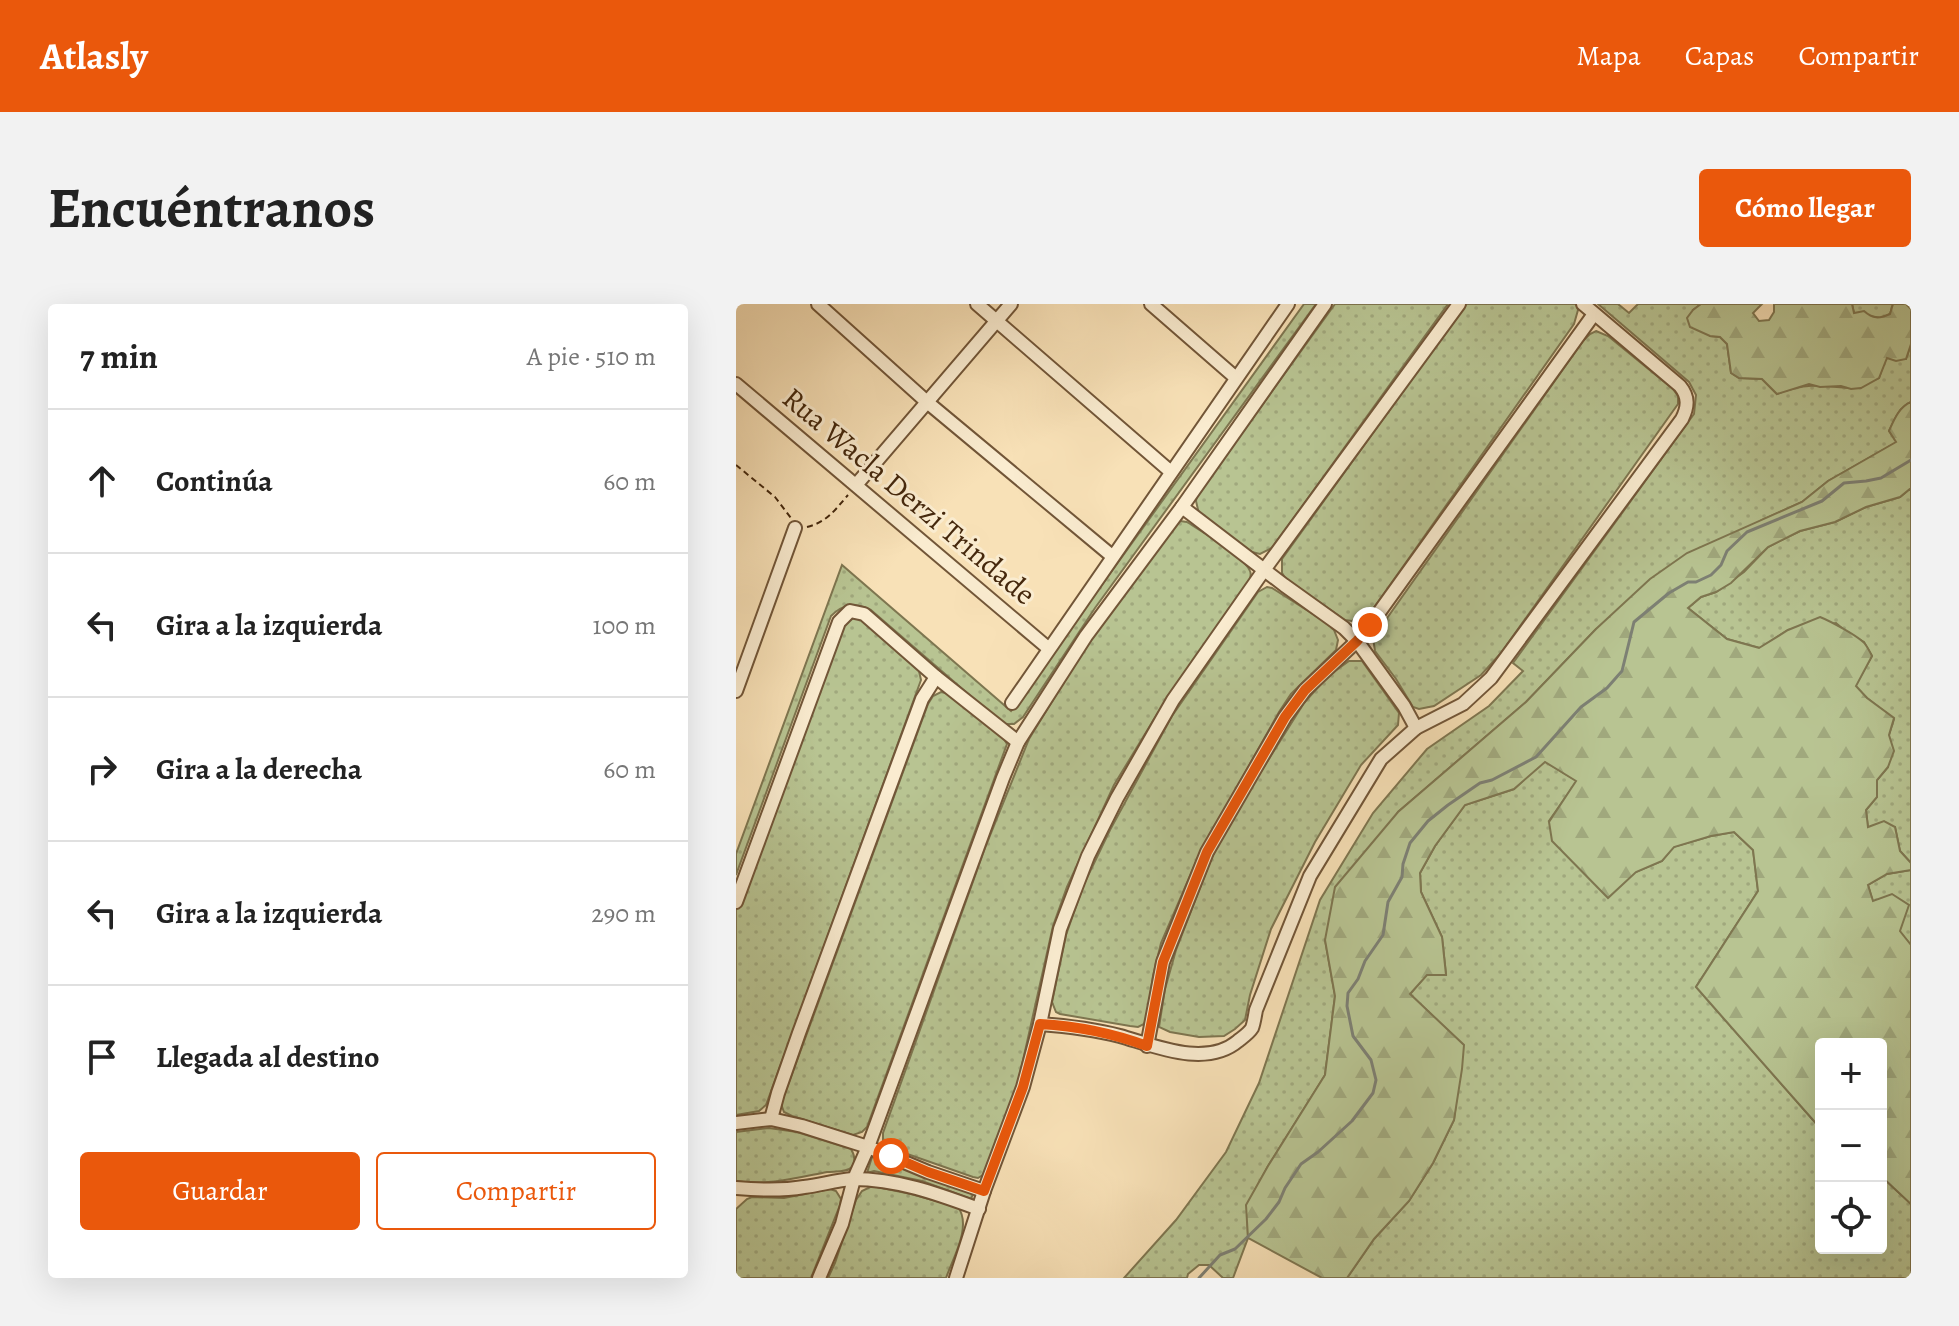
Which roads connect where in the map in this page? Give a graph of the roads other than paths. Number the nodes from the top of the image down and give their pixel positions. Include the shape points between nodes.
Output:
1 (818, 304) edge
2 (977, 304) edge
3 (1011, 304) edge
4 (1151, 304) edge
5 (1288, 304) edge
6 (1325, 304) edge
7 (1459, 304) edge
8 (1583, 304) edge
9 (1594, 314) junction
10 (997, 320) junction
11 (1236, 378) junction
12 (736, 384) edge
13 (927, 402) junction
14 (1171, 472) junction
15 (856, 485) junction
16 (1182, 507) junction
17 (795, 528) road end
18 (1112, 556) junction
19 (1264, 570) junction
20 (1357, 641) junction
21 (1048, 648) junction
22 (936, 677) junction
23 (736, 691) edge
24 (1012, 703) dead end
25 (1416, 728) junction
26 (1018, 742) junction
27 (736, 902) edge
28 (1040, 1024) junction
29 (1147, 1046) junction
30 (771, 1119) junction
31 (736, 1123) edge
32 (868, 1147) junction
33 (854, 1179) junction
34 (737, 1190) edge
35 (984, 1191) junction
36 (979, 1209) junction
37 (819, 1278) edge
38 (956, 1278) edge

1 - 13 street
2 - 10 street
3 - 10 street
4 - 11 street
5 - 11 street
6 - 16 street
7 - 19 street
8 - 9 street
9 - 20 street
9 - 25 street via 1680,386 1686,393 1686,411 1491,678 1463,704
10 - 13 street
10 - 14 street
11 - 14 street
12 - 15 street, Rua Wacla Derzi Trindade
13 - 15 street
13 - 18 street
14 - 18 street
15 - 21 street, Rua Wacla Derzi Trindade
16 - 19 street
16 - 26 street via 1086,636
17 - 23 street
18 - 21 street
19 - 20 street
19 - 28 street via 1173,700 1094,844 1060,929
20 - 25 street
20 - 29 street via 1305,690 1285,717 1207,852 1163,962
21 - 24 street
22 - 26 street
22 - 27 street via 864,614 850,611 839,622
22 - 30 street via 922,699
25 - 29 street via 1381,759 1310,876 1251,1030 1230,1047 1203,1054
26 - 32 street
28 - 29 street via 1093,1030
28 - 35 street
30 - 31 street
30 - 32 street
32 - 33 street
32 - 35 street
33 - 34 street via 780,1190
33 - 36 street via 911,1186
33 - 37 street
35 - 36 street
36 - 38 street

